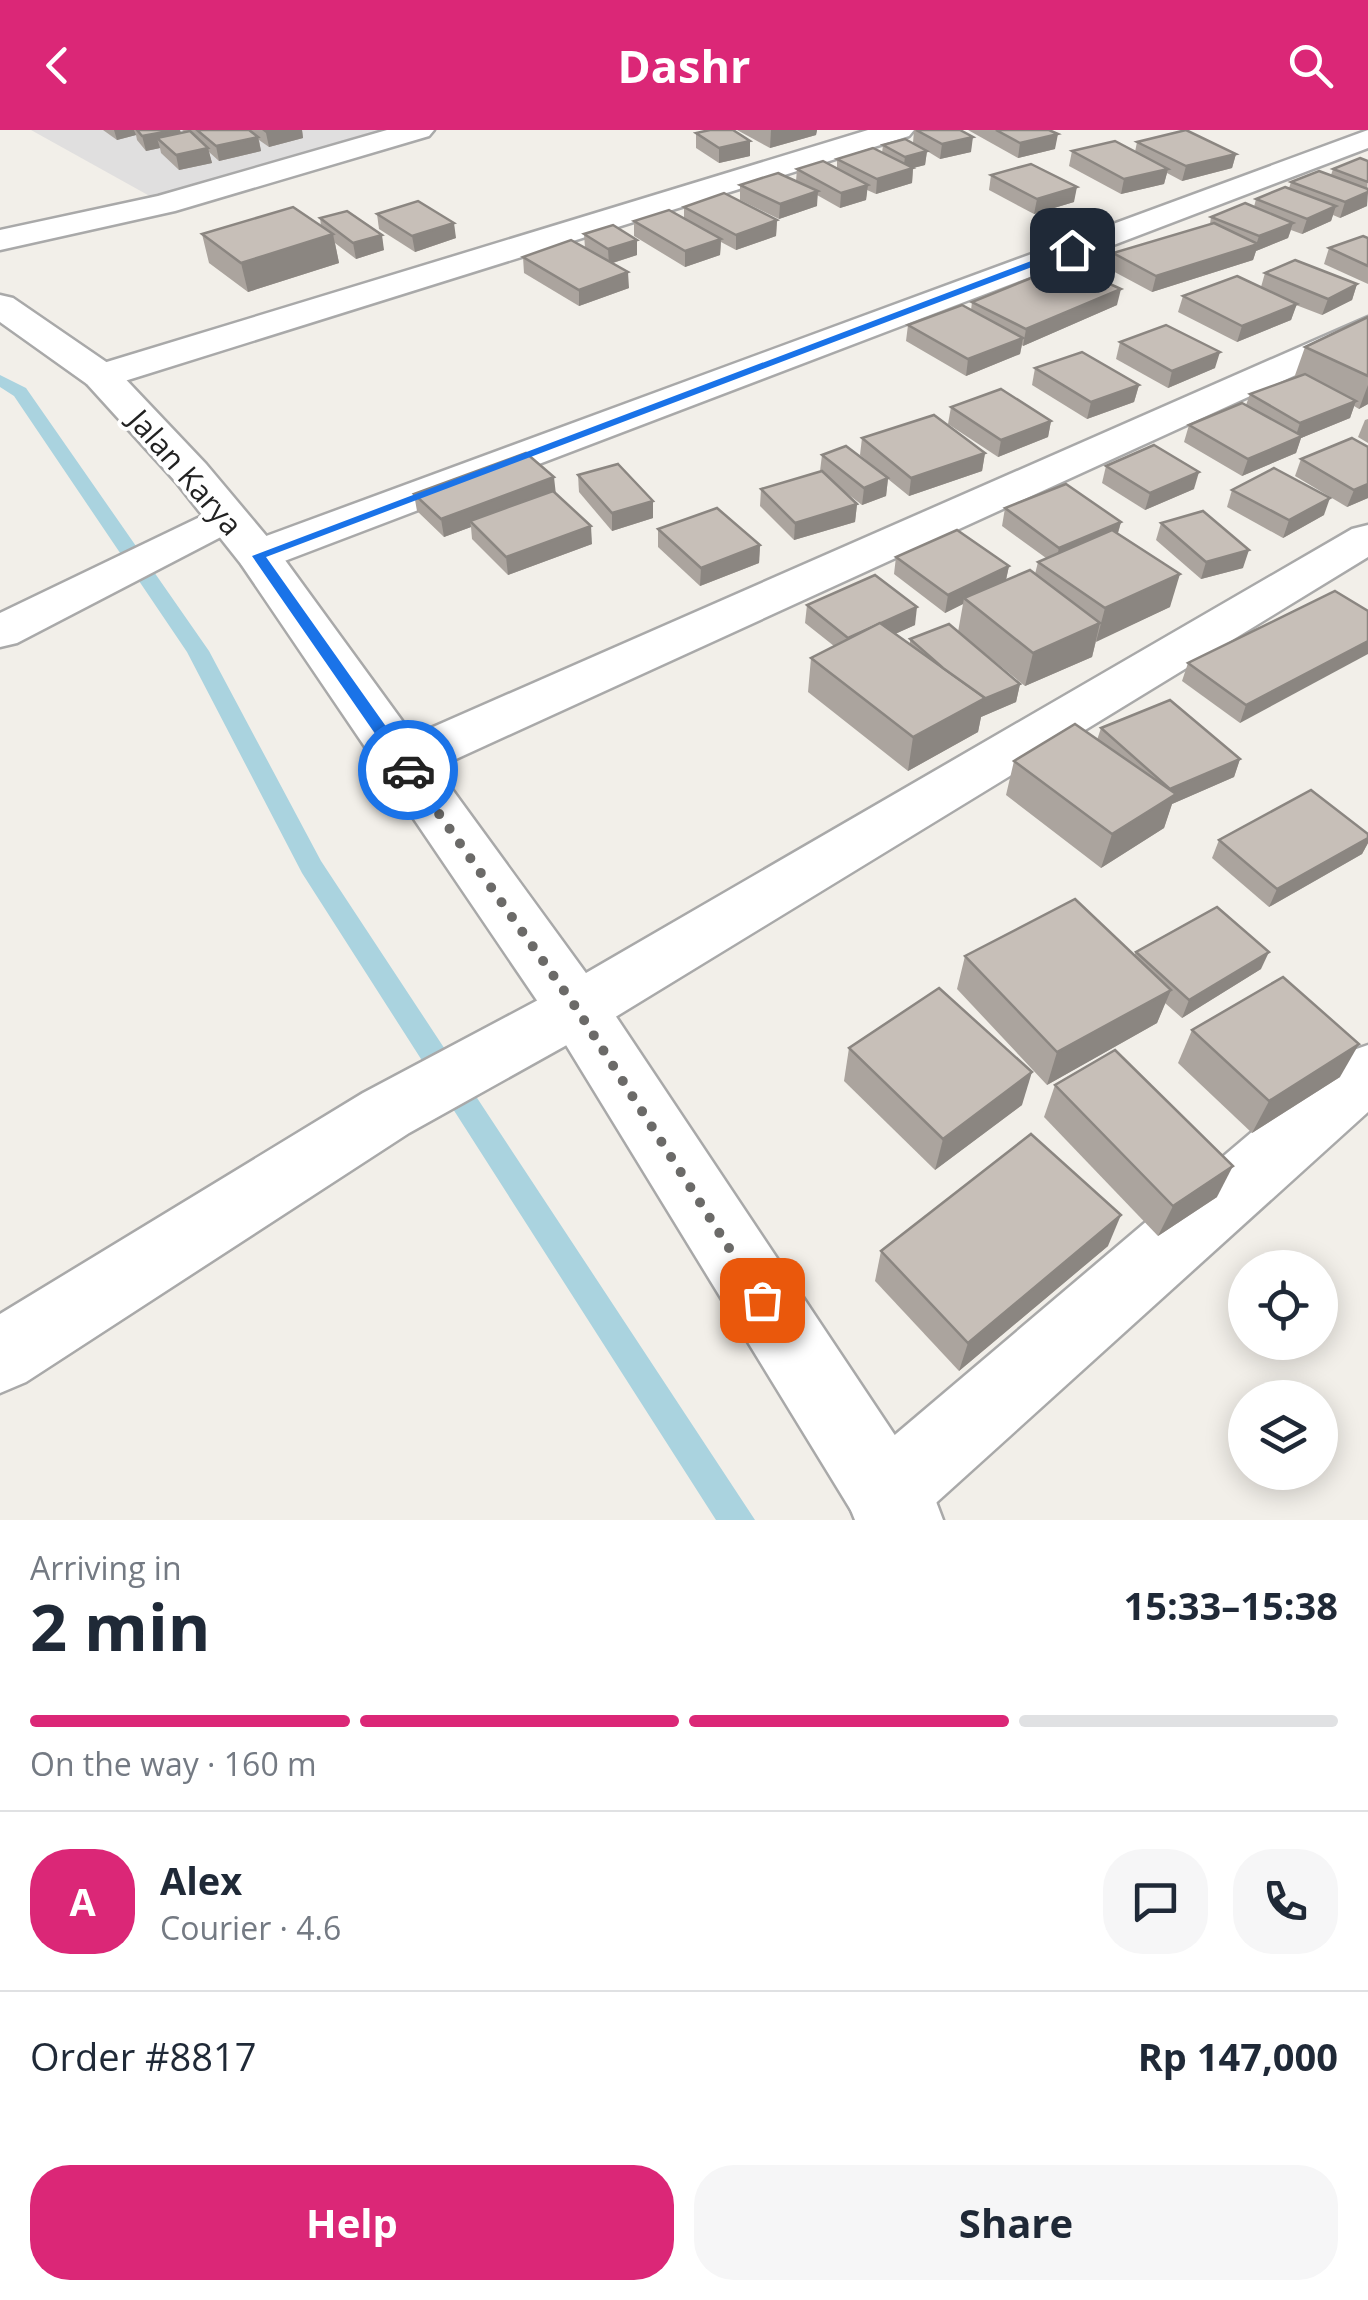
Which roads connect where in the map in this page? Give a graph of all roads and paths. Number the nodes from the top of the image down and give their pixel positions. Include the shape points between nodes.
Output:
1 (420, 130) edge
2 (899, 130) edge
3 (1368, 138) edge
4 (0, 240) edge
5 (0, 306) edge
6 (1368, 328) edge
7 (102, 376) junction
8 (228, 535) junction
9 (1368, 538) edge
10 (0, 632) edge
11 (402, 762) junction
12 (577, 1009) junction
13 (1368, 1072) edge
14 (0, 1356) edge
15 (894, 1507) edge

1 - 4 street via 164,204
2 - 7 street
3 - 8 street
5 - 7 street, Jalan Karya
6 - 11 street
7 - 8 street, Jalan Karya
8 - 10 street
8 - 11 street, Jalan Karya
9 - 12 street
11 - 12 street, Jalan Karya
12 - 14 street via 386,1113
12 - 15 street, Jalan Karya
13 - 15 street

